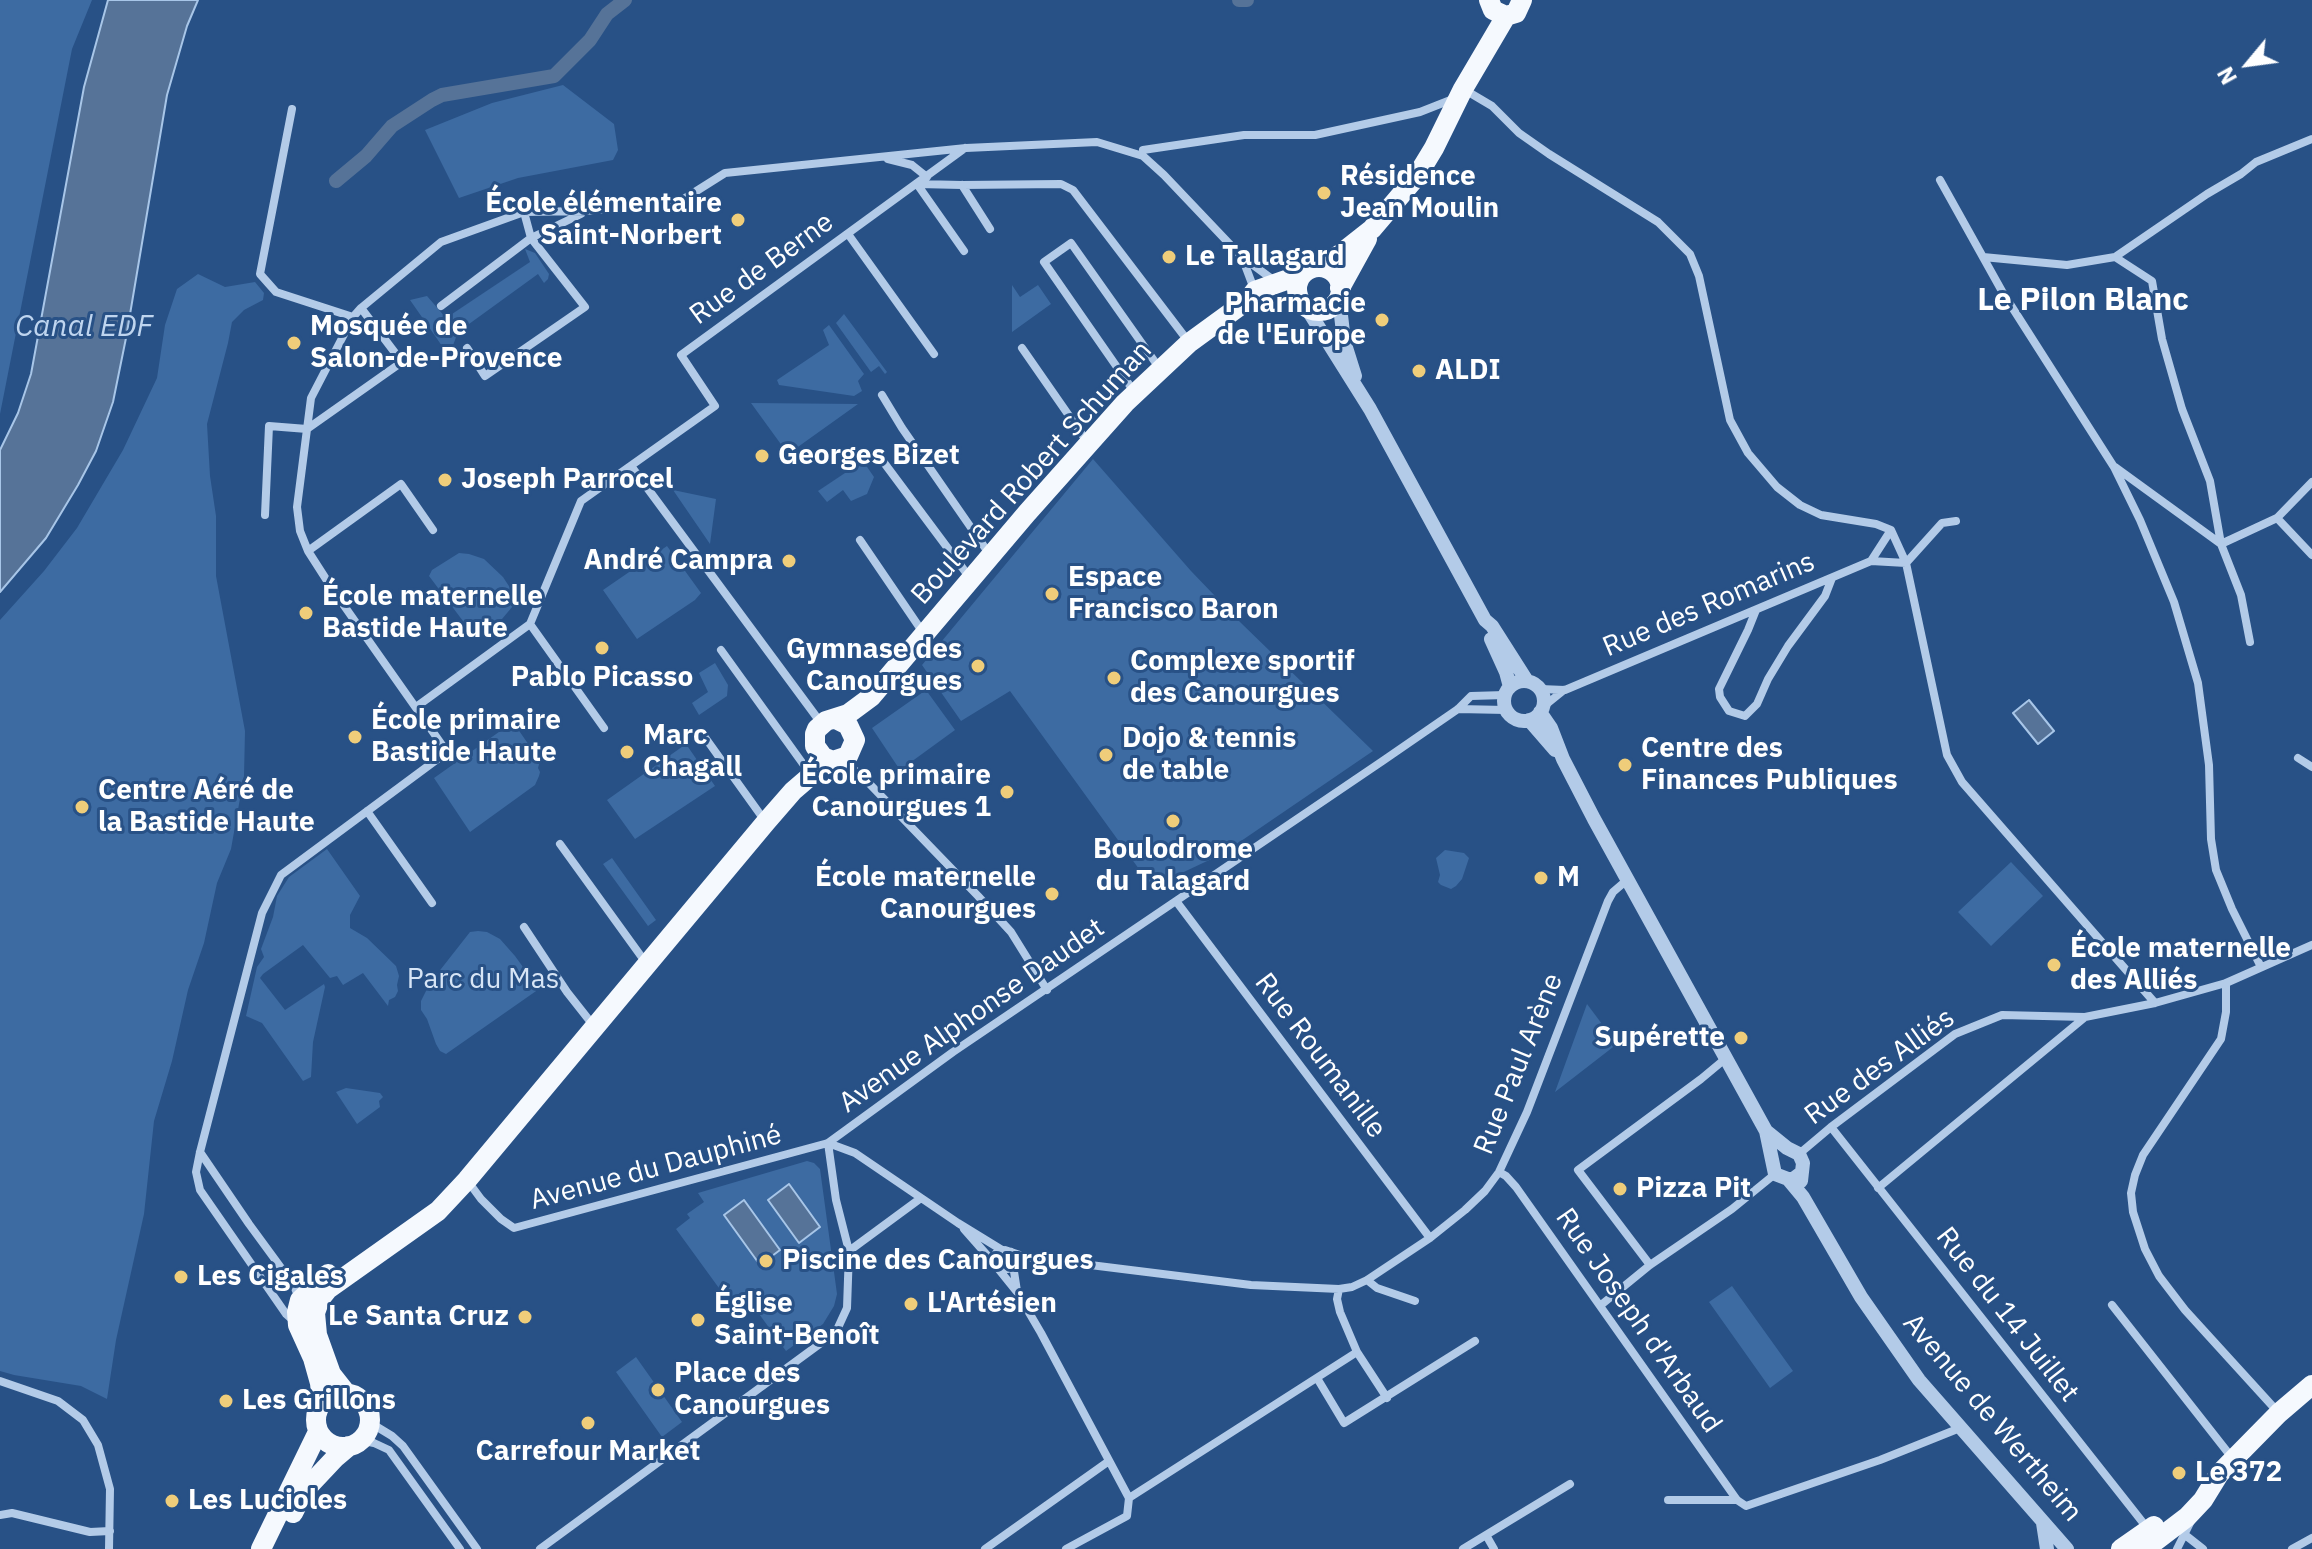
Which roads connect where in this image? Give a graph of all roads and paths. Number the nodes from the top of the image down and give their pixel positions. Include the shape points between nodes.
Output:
1 (1522, 0) edge
2 (1492, 7) edge
3 (1455, 101) junction
4 (292, 109) dead end
5 (2312, 139) edge
6 (966, 148) junction
7 (1143, 150) dead end
8 (883, 158) junction
9 (927, 177) junction
10 (1940, 180) dead end
11 (917, 184) junction
12 (962, 185) junction
13 (585, 211) junction
14 (524, 212) junction
15 (990, 229) dead end
16 (1372, 229) junction
17 (848, 234) junction
18 (531, 238) junction
19 (964, 251) dead end
20 (1241, 256) junction
21 (1983, 257) junction
22 (2115, 257) junction
23 (1311, 271) junction
24 (1277, 283) junction
25 (1339, 293) junction
26 (1252, 296) junction
27 (1304, 305) junction
28 (441, 306) dead end
29 (361, 308) junction
30 (353, 317) junction
31 (1189, 343) junction
32 (467, 348) dead end
33 (1022, 348) dead end
34 (934, 354) dead end
35 (1161, 370) junction
36 (1360, 392) junction
37 (1136, 393) junction
38 (882, 395) dead end
39 (307, 429) junction
40 (1089, 443) junction
41 (879, 456) dead end
42 (631, 466) junction
43 (2114, 467) junction
44 (2312, 482) edge
45 (265, 515) dead end
46 (2277, 518) junction
47 (1956, 521) dead end
48 (433, 530) dead end
49 (1891, 530) junction
50 (860, 540) dead end
51 (2221, 544) junction
52 (308, 551) junction
53 (2312, 555) edge
54 (991, 556) junction
55 (1871, 561) junction
56 (1906, 563) junction
57 (971, 578) junction
58 (1832, 578) junction
59 (1756, 610) junction
60 (1485, 620) junction
61 (530, 624) junction
62 (925, 634) junction
63 (2250, 642) dead end
64 (721, 650) dead end
65 (1534, 685) junction
66 (1565, 690) junction
67 (1507, 698) junction
68 (416, 707) junction
69 (1458, 709) junction
70 (1538, 713) junction
71 (604, 728) dead end
72 (704, 736) dead end
73 (835, 742) junction
74 (2298, 758) dead end
75 (2312, 767) edge
76 (806, 768) junction
77 (859, 773) junction
78 (793, 791) junction
79 (367, 811) junction
80 (766, 822) junction
81 (560, 844) dead end
82 (1627, 880) junction
83 (1176, 901) junction
84 (432, 903) dead end
85 (524, 927) dead end
86 (2312, 945) edge
87 (647, 964) junction
88 (2261, 967) junction
89 (2226, 983) junction
90 (1047, 990) junction
91 (2155, 1003) junction
92 (2085, 1017) junction
93 (594, 1026) junction
94 (1725, 1059) junction
95 (1831, 1127) junction
96 (1766, 1131) junction
97 (828, 1143) junction
98 (1793, 1151) junction
99 (200, 1152) junction
100 (1784, 1171) junction
101 (1499, 1172) junction
102 (461, 1185) junction
103 (1878, 1188) junction
104 (921, 1198) junction
105 (958, 1223) junction
106 (1430, 1238) junction
107 (849, 1251) junction
108 (1010, 1257) junction
109 (996, 1265) junction
110 (1650, 1265) junction
111 (1367, 1280) junction
112 (1339, 1289) junction
113 (1017, 1292) junction
114 (300, 1300) junction
115 (1415, 1301) dead end
116 (1601, 1305) junction
117 (2112, 1305) dead end
118 (298, 1325) junction
119 (317, 1335) junction
120 (1475, 1341) dead end
121 (1357, 1352) junction
122 (1317, 1378) junction
123 (0, 1381) edge
124 (2312, 1385) edge
125 (346, 1393) junction
126 (1387, 1398) junction
127 (322, 1403) junction
128 (2279, 1413) junction
129 (1960, 1428) junction
130 (318, 1432) junction
131 (360, 1436) junction
132 (1109, 1461) junction
133 (2226, 1466) junction
134 (1570, 1484) dead end
135 (1129, 1498) junction
136 (1668, 1500) dead end
137 (1737, 1500) junction
138 (2203, 1500) junction
139 (290, 1504) junction
140 (0, 1515) edge
141 (2043, 1522) junction
142 (110, 1531) junction
143 (2184, 1534) junction
144 (1486, 1535) junction
145 (2312, 1538) edge
146 (2147, 1539) edge
147 (267, 1546) edge
148 (109, 1549) edge
149 (460, 1549) edge
150 (477, 1549) edge
151 (540, 1549) edge
152 (985, 1549) edge
153 (1066, 1549) edge
154 (1463, 1549) edge
155 (1494, 1549) edge
156 (2047, 1549) edge
157 (2067, 1549) edge
158 (2121, 1549) edge
159 (2177, 1549) edge
160 (2203, 1549) edge
161 (2292, 1549) edge

1 - 2 main road via 1516,13
2 - 3 main road
3 - 7 street via 1315,135 1244,135
3 - 16 main road via 1417,176
3 - 49 street via 1492,106 1529,140 1658,222 1690,254 1699,276 1730,420 1748,453 1800,505 1821,515
4 - 30 street via 260,274 276,292
5 - 22 street via 2256,162
6 - 8 street
6 - 9 street, Rue de Berne
6 - 20 street via 1097,142 1143,156
8 - 9 street via 912,165
8 - 13 street via 725,173 679,202
9 - 11 street, Rue de Berne
10 - 21 street
11 - 12 street
11 - 17 street, Rue de Berne
11 - 19 street
12 - 15 street
12 - 31 street via 1061,184 1073,190
13 - 14 street
13 - 18 street
14 - 18 street
14 - 29 street via 441,242
16 - 23 main road, Boulevard Robert Schuman
16 - 25 main road
17 - 34 street
17 - 42 street, Rue de Berne via 681,355 715,406
18 - 28 street
18 - 32 street via 585,307 485,376
20 - 24 street
20 - 26 street
21 - 22 street via 2067,265
21 - 43 street
22 - 51 street via 2152,281 2182,409 2210,481
23 - 24 main road, Boulevard Robert Schuman
23 - 25 main road via 1331,272
23 - 27 main road via 1299,279 1297,292
24 - 26 main road, Boulevard Robert Schuman
25 - 27 main road via 1330,308 1312,310
25 - 36 street via 1344,341
26 - 27 main road
26 - 31 main road, Boulevard Robert Schuman
27 - 36 street
29 - 30 street
29 - 39 street via 402,362
30 - 39 street via 311,398
31 - 35 main road, Boulevard Robert Schuman
33 - 40 street
35 - 37 main road, Boulevard Robert Schuman
35 - 37 street via 1071,243 1044,262
36 - 60 street
37 - 40 main road, Boulevard Robert Schuman
38 - 54 street
39 - 45 street via 269,426
39 - 52 street via 297,507
40 - 54 main road, Boulevard Robert Schuman
41 - 57 street
42 - 61 street via 581,501
42 - 73 street
43 - 51 street
43 - 88 street via 2174,602 2198,683 2216,870
44 - 46 street
46 - 51 street
46 - 53 street
47 - 56 street via 1942,523
48 - 52 street via 401,484
49 - 55 street
49 - 56 street
50 - 62 street
51 - 63 street via 2241,595
52 - 68 street
54 - 57 main road, Boulevard Robert Schuman
55 - 56 street
55 - 58 street, Rue des Romarins
56 - 91 street via 1947,755 1962,782
57 - 62 main road, Boulevard Robert Schuman
58 - 59 street, Rue des Romarins
58 - 59 street via 1745,716 1729,711 1719,689
59 - 66 street, Rue des Romarins
60 - 65 street
60 - 67 street via 1506,672
61 - 68 street
61 - 71 street
62 - 73 main road, Boulevard Robert Schuman via 871,697 848,714
64 - 76 street
65 - 66 street, Rue des Romarins
65 - 67 street via 1515,683
65 - 70 street via 1544,701
66 - 70 street, Rue des Romarins
67 - 69 street
67 - 69 street, Avenue Alphonse Daudet via 1471,696
67 - 70 street via 1516,719
68 - 79 street via 447,752
69 - 83 street, Avenue Alphonse Daudet
70 - 82 street, Avenue de Wertheim
72 - 80 street
73 - 76 main road, Boulevard Robert Schuman
73 - 77 street
73 - 77 street
73 - 78 main road, Boulevard Robert Schuman
74 - 75 street
76 - 78 main road, Boulevard Robert Schuman
77 - 90 street via 1011,932
78 - 80 main road, Boulevard Robert Schuman
79 - 84 street
79 - 99 street via 281,875 262,913
80 - 87 main road, Boulevard Robert Schuman
81 - 87 street
82 - 94 street, Avenue de Wertheim
82 - 101 street, Rue Paul Arène via 1608,901
83 - 90 street, Avenue Alphonse Daudet
83 - 106 street, Rue Roumanille
85 - 93 street
86 - 88 street, Rue des Alliés
87 - 93 main road, Boulevard Robert Schuman
88 - 89 street, Rue des Alliés
89 - 91 street, Rue des Alliés
89 - 128 street via 2221,1039 2143,1155 2131,1193 2133,1212 2159,1276
90 - 97 street, Avenue Alphonse Daudet
91 - 92 street, Rue des Alliés
92 - 95 street, Rue des Alliés via 2002,1015 1955,1034
92 - 103 street
93 - 102 main road, Boulevard Robert Schuman
94 - 96 street, Avenue de Wertheim
94 - 110 street via 1578,1170
95 - 98 street, Rue des Alliés
95 - 103 street, Rue du 14 Juillet
96 - 98 street, Avenue de Wertheim
96 - 100 street, Avenue de Wertheim
97 - 102 street, Avenue du Dauphiné via 514,1228
97 - 104 street via 855,1153
97 - 107 street
98 - 100 street via 1778,1152
98 - 100 street via 1803,1163
99 - 114 street
99 - 118 street via 200,1190
100 - 110 street
100 - 129 street, Avenue de Wertheim via 1881,1328
101 - 106 street, Rue Paul Arène via 1475,1201
101 - 116 street, Rue Joseph d'Arbaud via 1516,1187
102 - 114 main road, Boulevard Robert Schuman via 367,1246
102 - 119 main road, Boulevard Robert Schuman via 438,1211 328,1289 315,1313
103 - 146 street, Rue du 14 Juillet
104 - 105 street
104 - 107 street
105 - 108 street
105 - 109 street
106 - 111 street, Rue Paul Arène
107 - 151 street via 847,1308 836,1332
108 - 109 street via 1008,1269
108 - 109 street via 996,1253
108 - 112 street via 1251,1285
108 - 113 street
109 - 113 street
110 - 116 street
111 - 112 street, Rue Paul Arène
111 - 115 street
112 - 121 street via 1340,1312
113 - 132 street
114 - 118 main road
114 - 119 street
116 - 137 street, Rue Joseph d'Arbaud
117 - 133 street
118 - 127 main road via 313,1358
119 - 125 main road, Boulevard Robert Schuman via 331,1374
120 - 126 street
121 - 122 street
121 - 126 street
122 - 126 street via 1344,1423
122 - 135 street
123 - 142 street via 58,1401 83,1420 98,1445 110,1489
124 - 128 main road
125 - 127 main road
125 - 131 main road via 369,1413
127 - 130 main road via 316,1416
128 - 133 main road
129 - 137 street via 1746,1506
129 - 141 street, Avenue de Wertheim
130 - 131 main road via 331,1444
130 - 139 main road
131 - 139 main road
131 - 149 street via 389,1450
131 - 150 street via 392,1436 403,1446
132 - 135 street
132 - 152 street
133 - 138 main road
133 - 146 main road
134 - 144 street
135 - 153 street via 1127,1516
136 - 137 street
138 - 143 street
138 - 146 main road via 2187,1517
139 - 147 main road
140 - 142 street
141 - 156 street
141 - 157 street, Avenue de Wertheim
142 - 148 street
143 - 159 street
143 - 160 street
144 - 154 street
144 - 155 street
145 - 161 street
146 - 158 main road

